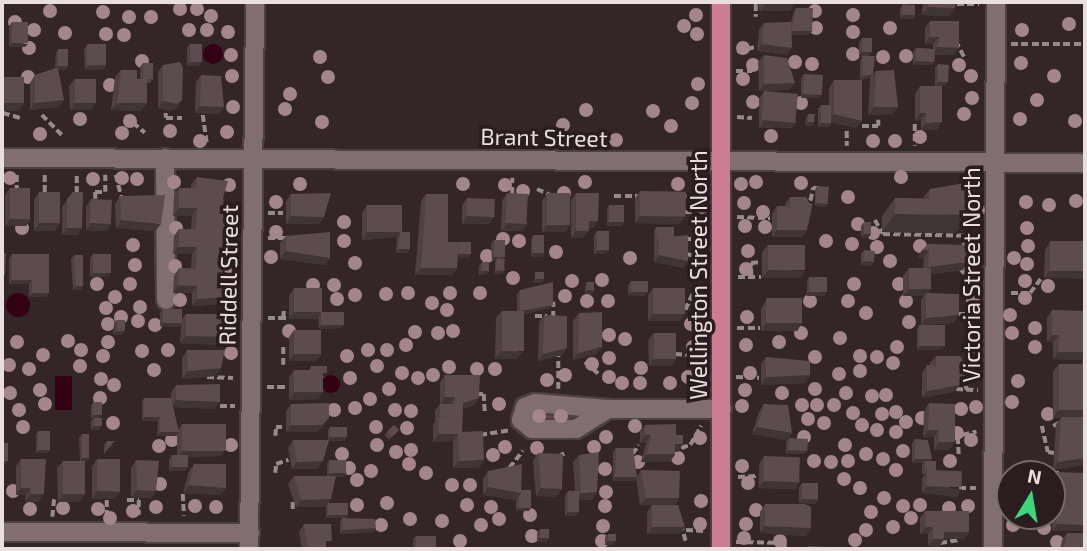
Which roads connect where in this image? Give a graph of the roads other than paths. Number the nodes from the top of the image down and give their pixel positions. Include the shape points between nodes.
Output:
1 (255, 2) edge
2 (721, 2) edge
3 (989, 3) edge
4 (2, 158) edge
5 (165, 158) junction
6 (253, 159) junction
7 (723, 163) junction
8 (996, 163) junction
9 (1085, 163) edge
10 (166, 300) dead end
11 (608, 409) dead end
12 (722, 409) junction
13 (2, 532) edge
14 (145, 534) edge
15 (249, 541) edge
16 (728, 546) edge
17 (993, 549) edge

1 - 6 street, Riddell Street
2 - 7 main road, Wellington Street North
3 - 8 street, Victoria Street North
4 - 5 street, Brant Street
5 - 6 street, Brant Street
5 - 10 street
6 - 7 street, Brant Street
6 - 15 street, Riddell Street
7 - 8 street, Brant Street
7 - 12 main road, Wellington Street North
8 - 9 street, Brant Street
8 - 17 street, Victoria Street North
11 - 12 street
12 - 16 main road, Wellington Street North
13 - 14 street
14 - 15 street

